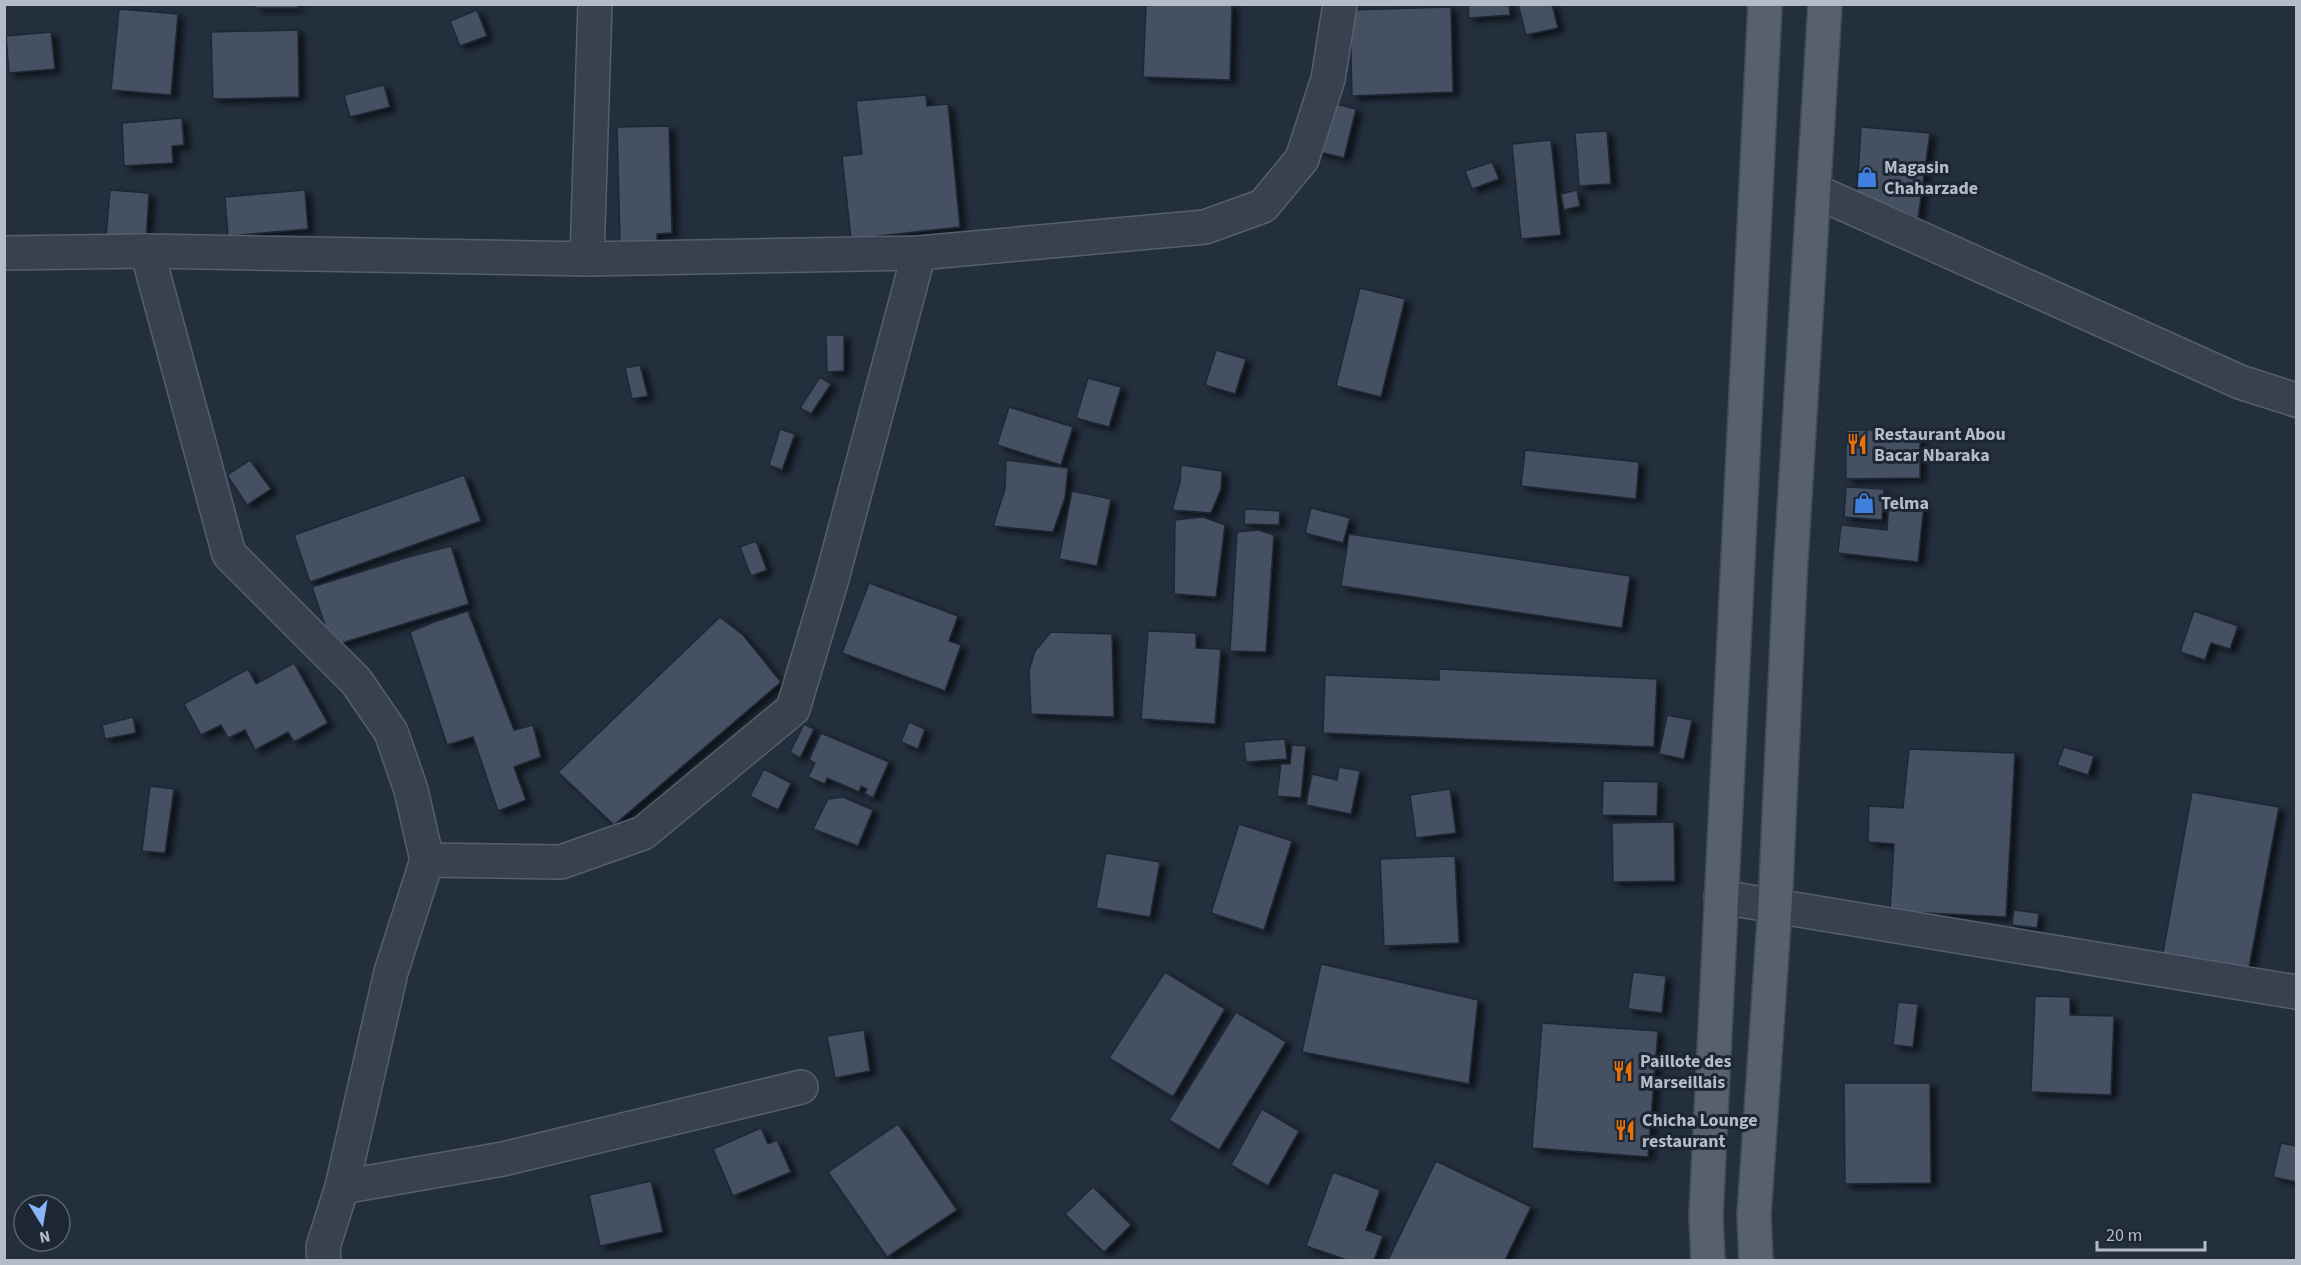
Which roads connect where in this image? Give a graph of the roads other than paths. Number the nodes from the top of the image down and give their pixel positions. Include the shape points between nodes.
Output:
1 (595, 4) edge
2 (1340, 4) edge
3 (1765, 4) edge
4 (1825, 4) edge
5 (1815, 190) junction
6 (147, 251) junction
7 (4, 253) edge
8 (919, 253) junction
9 (587, 259) junction
10 (2296, 400) edge
11 (427, 860) junction
12 (1721, 897) junction
13 (1775, 907) junction
14 (2296, 992) edge
15 (801, 1087) dead end
16 (342, 1187) junction
17 (324, 1260) edge
18 (1708, 1260) edge
19 (1756, 1260) edge

1 - 9 street
2 - 8 street via 1328,79 1302,159 1263,206 1205,227
3 - 12 main road
4 - 5 main road
5 - 10 street via 2240,382
5 - 13 main road via 1790,577
6 - 7 street
6 - 9 street
6 - 11 street via 229,554 356,681 391,732 411,790
8 - 9 street
8 - 11 street via 793,709 643,833 561,862
11 - 16 street via 391,972
12 - 13 street
12 - 18 main road via 1706,1215
13 - 14 street
13 - 19 main road via 1754,1215
15 - 16 street via 503,1159
16 - 17 street via 323,1247

